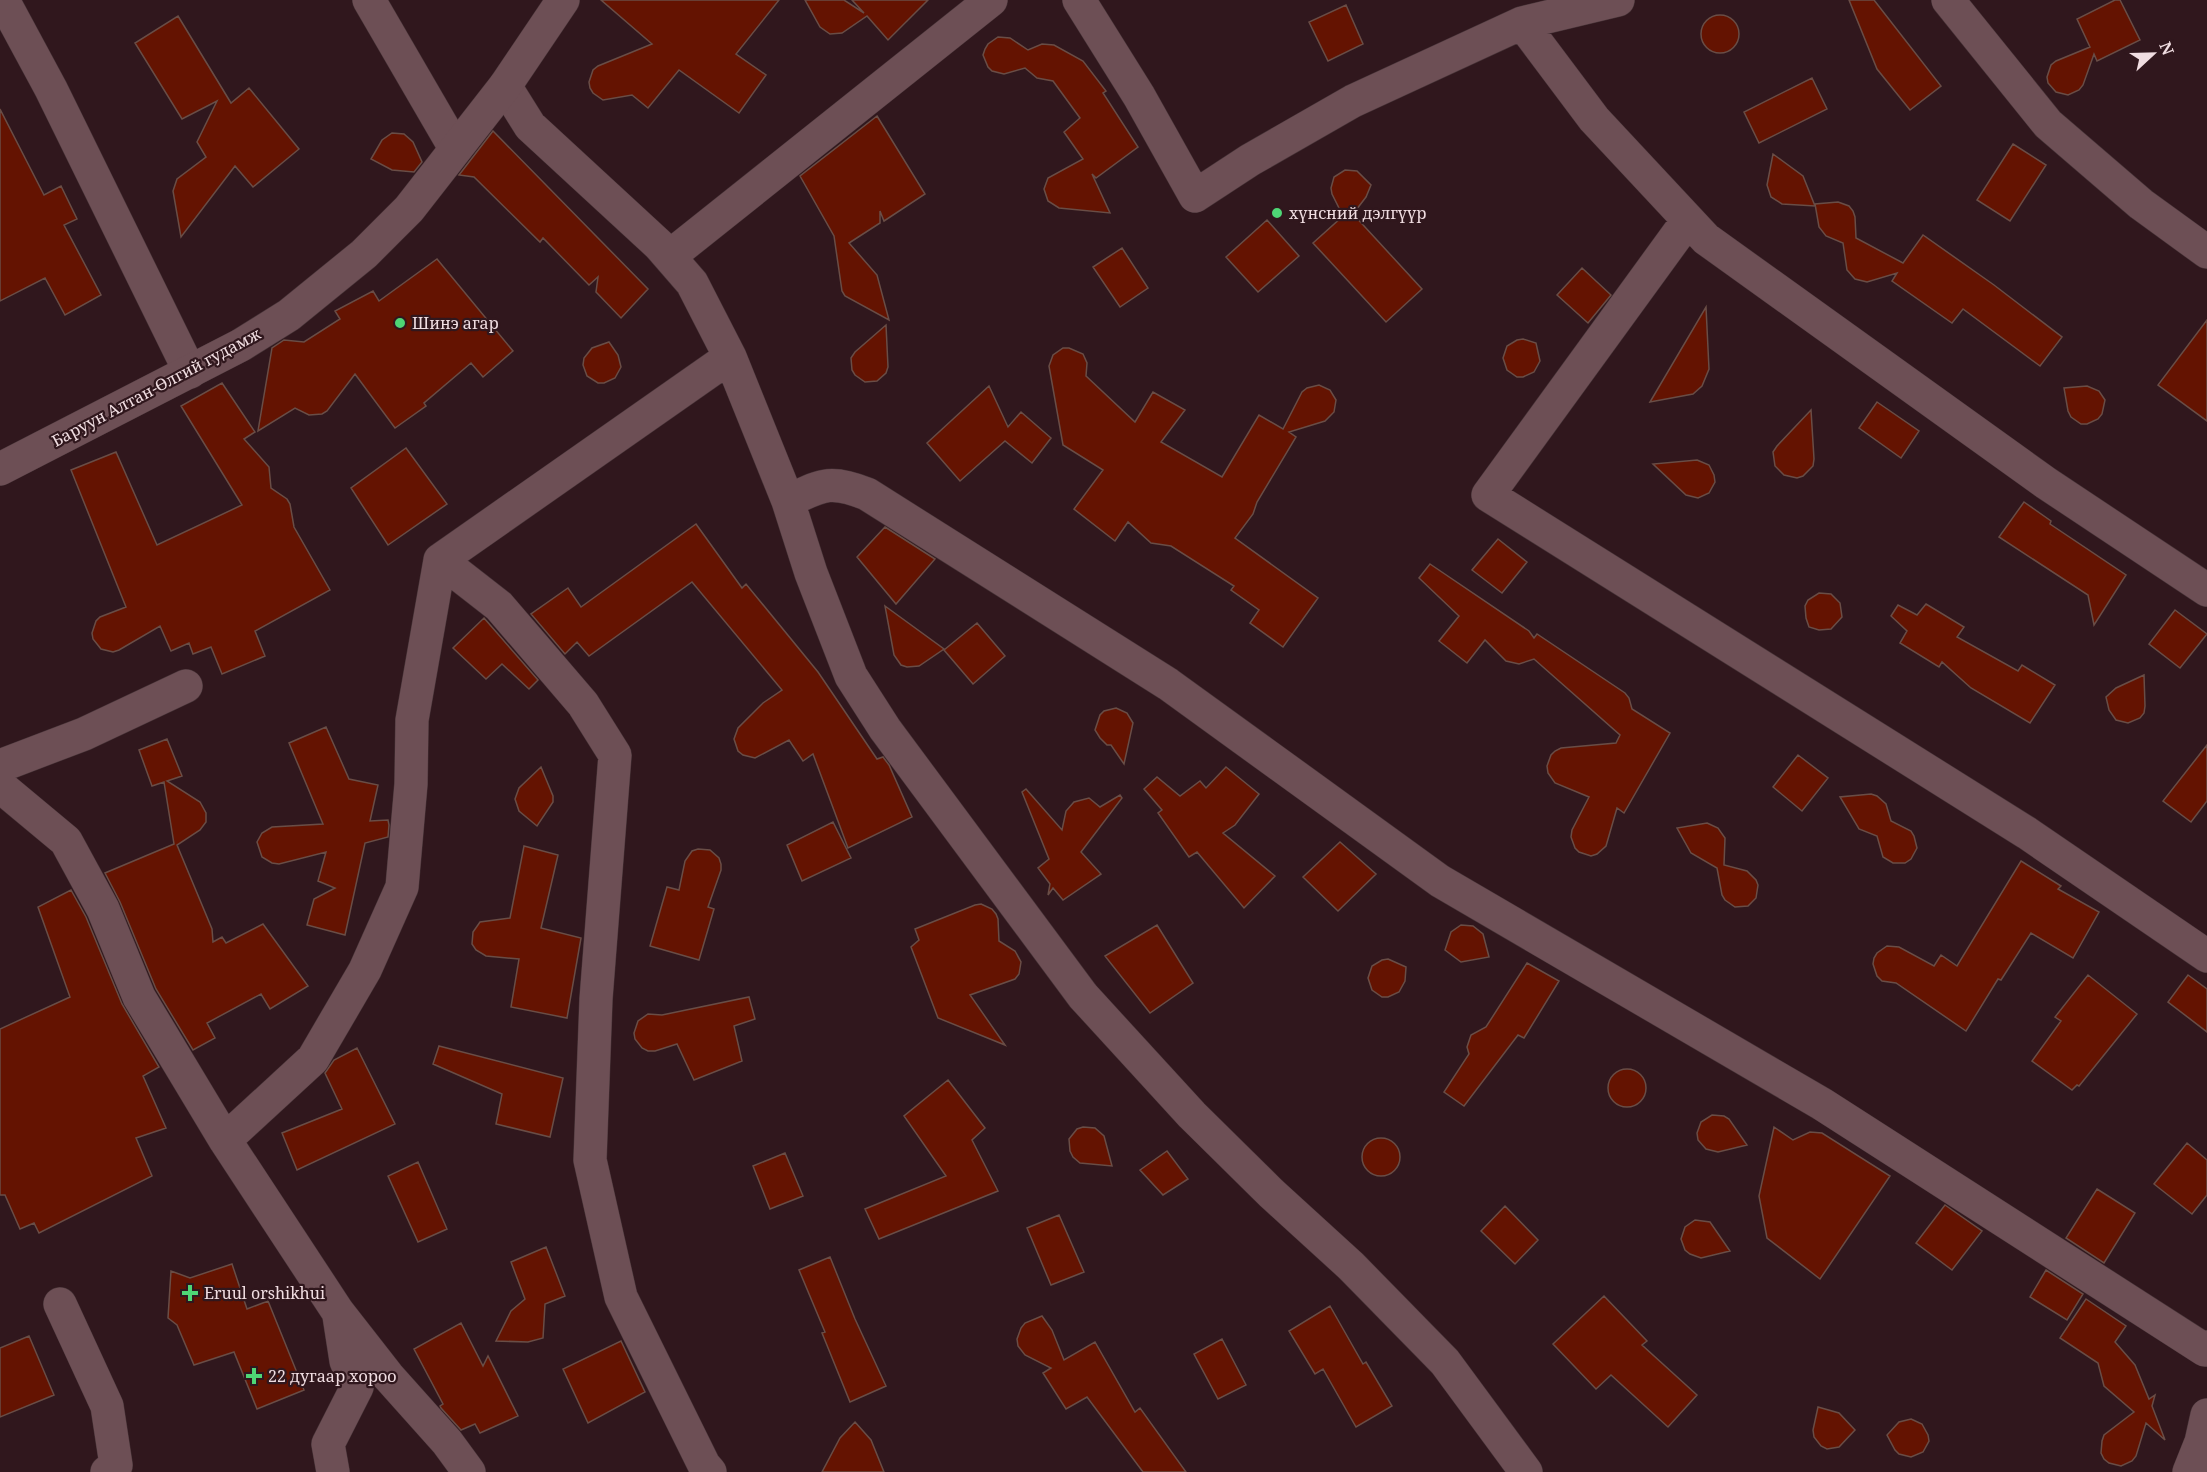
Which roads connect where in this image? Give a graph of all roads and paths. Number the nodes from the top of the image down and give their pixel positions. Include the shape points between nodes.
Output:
1 (3, 0) edge
2 (369, 0) edge
3 (563, 0) edge
4 (992, 0) edge
5 (1079, 0) edge
6 (1618, 0) edge
7 (1948, 0) edge
8 (1522, 23) junction
9 (505, 86) junction
10 (455, 148) junction
11 (1688, 220) junction
12 (2207, 252) edge
13 (670, 256) junction
14 (730, 357) junction
15 (190, 372) junction
16 (0, 469) edge
17 (788, 501) junction
18 (440, 560) junction
19 (2207, 590) edge
20 (186, 686) dead end
21 (0, 766) edge
22 (0, 786) edge
23 (2207, 956) edge
24 (225, 1140) junction
25 (60, 1304) dead end
26 (338, 1312) junction
27 (2206, 1351) edge
28 (2207, 1415) edge
29 (107, 1472) edge
30 (333, 1472) edge
31 (469, 1472) edge
32 (710, 1472) edge
33 (1526, 1472) edge
34 (2189, 1472) edge

1 - 15 street via 51,88
2 - 10 street
3 - 9 street, Баруун Алтан-Өлгий гудамж
4 - 13 street
5 - 8 street via 1195,196 1353,101
6 - 8 street
7 - 12 street via 2048,124 2141,204
8 - 11 street via 1594,119
9 - 10 street, Баруун Алтан-Өлгий гудамж
9 - 13 street via 530,126
10 - 15 street, Баруун Алтан-Өлгий гудамж via 409,209 364,254 289,315
11 - 19 street via 1706,239 2046,483
11 - 23 street via 1488,495 2027,833
13 - 14 street via 692,283
14 - 17 street
14 - 18 street
15 - 16 street, Баруун Алтан-Өлгий гудамж
17 - 27 street via 823,485 850,487 867,494 1168,684 1440,881 1822,1104
17 - 33 street via 851,676 885,729 1083,996 1192,1115 1351,1266 1445,1362
18 - 24 street via 412,720 402,887 365,970 313,1059
18 - 32 street via 499,606 582,704 615,755 596,999 590,1160 621,1297
20 - 21 street via 84,734
22 - 24 street via 66,841 102,909 139,997
24 - 26 street
25 - 29 street via 107,1406 116,1465
26 - 30 street via 346,1360 357,1387 328,1444
26 - 31 street
28 - 34 street

